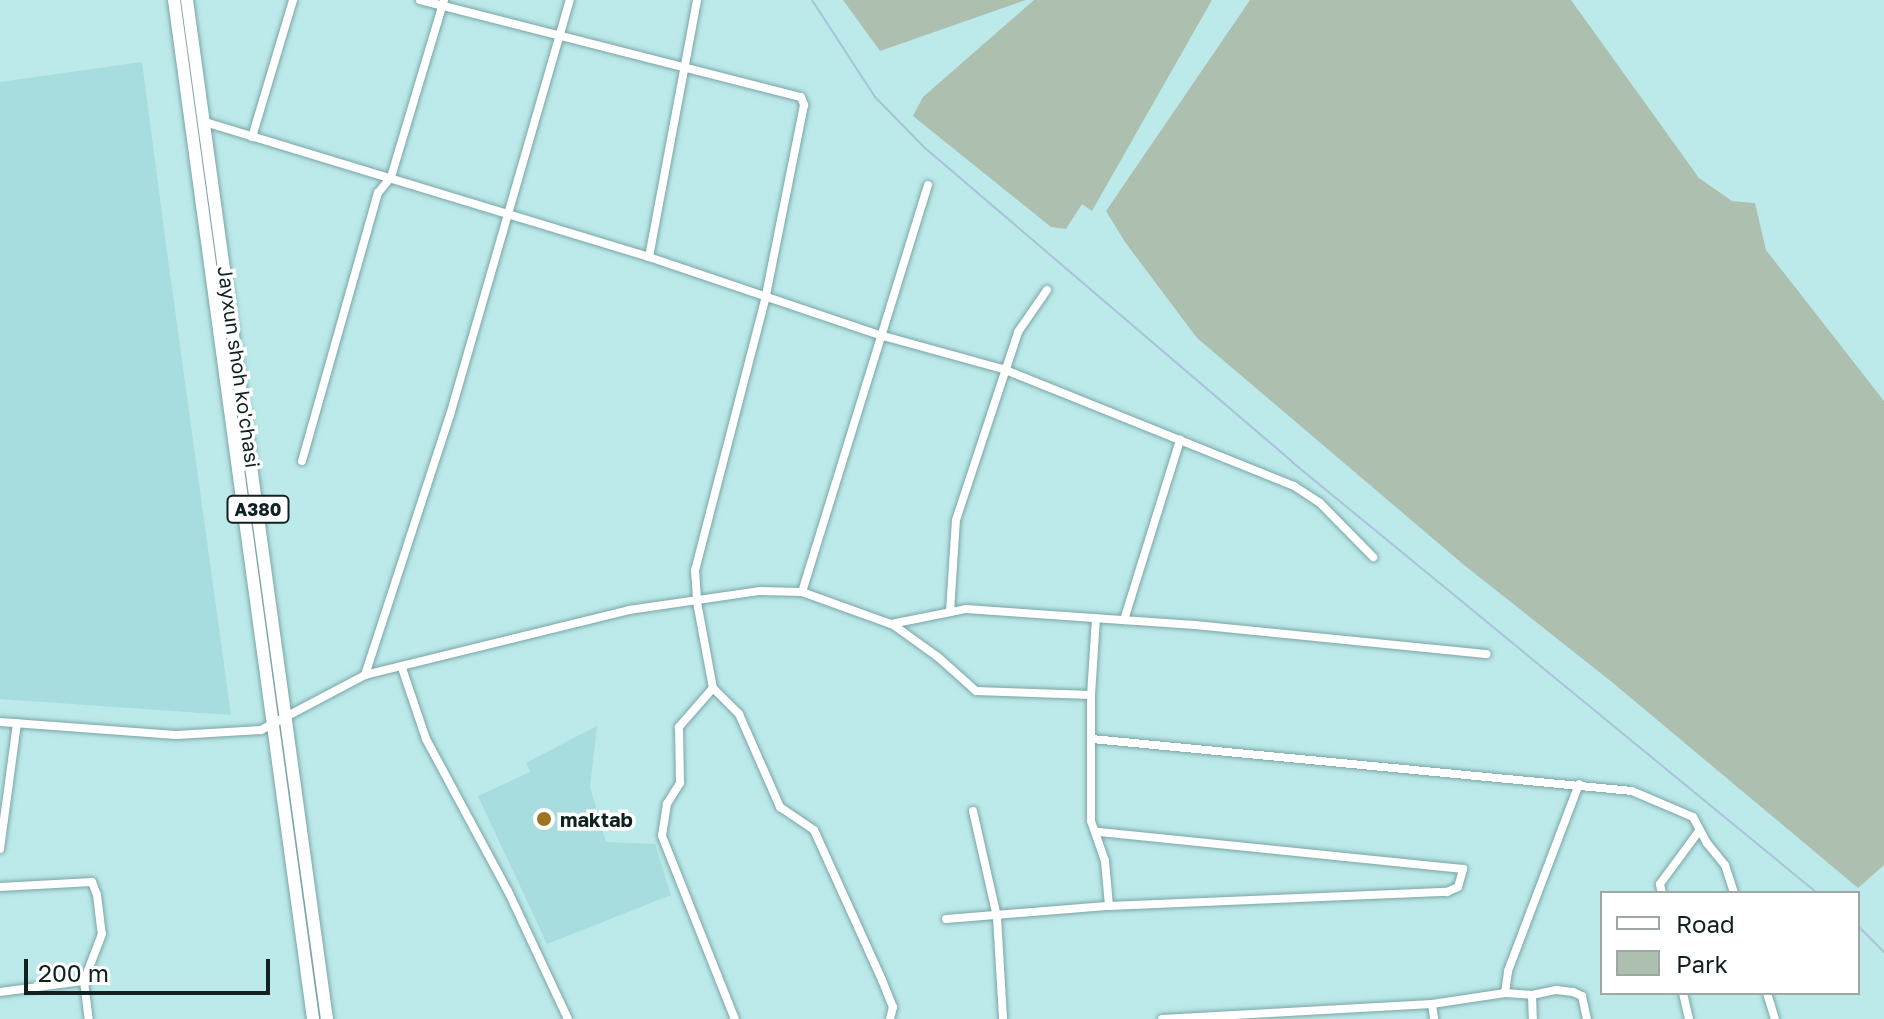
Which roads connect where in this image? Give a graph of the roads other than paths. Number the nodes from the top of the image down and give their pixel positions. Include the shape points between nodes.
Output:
1 (174, 0) edge
2 (187, 0) edge
3 (293, 0) edge
4 (420, 0) edge
5 (570, 0) edge
6 (697, 0) edge
7 (444, 3) edge
8 (559, 36) junction
9 (683, 68) junction
10 (205, 122) junction
11 (252, 137) junction
12 (391, 177) junction
13 (928, 185) dead end
14 (509, 216) junction
15 (649, 257) junction
16 (1047, 290) dead end
17 (766, 296) junction
18 (883, 336) junction
19 (1003, 369) junction
20 (1180, 440) junction
21 (302, 461) dead end
22 (1373, 557) dead end
23 (802, 592) junction
24 (697, 602) junction
25 (950, 612) junction
26 (1096, 618) junction
27 (1124, 620) junction
28 (891, 624) junction
29 (1487, 654) dead end
30 (402, 668) junction
31 (365, 675) junction
32 (713, 688) junction
33 (1091, 695) junction
34 (286, 717) junction
35 (0, 722) edge
36 (17, 723) junction
37 (274, 725) junction
38 (1092, 739) junction
39 (1579, 784) junction
40 (973, 811) dead end
41 (1699, 831) junction
42 (1097, 832) junction
43 (0, 849) edge
44 (0, 887) edge
45 (1662, 891) edge
46 (1733, 891) edge
47 (1109, 906) junction
48 (997, 917) junction
49 (946, 919) dead end
50 (84, 981) junction
51 (0, 992) edge
52 (1505, 993) junction
53 (1532, 995) junction
54 (1683, 995) edge
55 (1768, 995) edge
56 (1432, 1004) junction
57 (1319, 1015) edge
58 (89, 1019) edge
59 (313, 1019) edge
60 (327, 1019) edge
61 (568, 1019) edge
62 (735, 1019) edge
63 (890, 1019) edge
64 (1003, 1019) edge
65 (1162, 1019) edge
66 (1434, 1019) edge
67 (1533, 1019) edge
68 (1587, 1019) edge
69 (1689, 1019) edge
70 (1775, 1019) edge

1 - 37 highway, Jayxun shoh ko'chasi / A380
2 - 10 highway, Jayxun shoh ko'chasi / A380
3 - 11 street
4 - 7 street
5 - 8 street
6 - 9 street
7 - 8 street
7 - 12 street
8 - 9 street
8 - 14 street
9 - 15 street
9 - 17 street via 801,97 804,105
10 - 11 street
10 - 34 highway, Jayxun shoh ko'chasi / A380
11 - 12 street
12 - 14 street
12 - 21 street via 378,193
13 - 18 street
14 - 15 street
14 - 31 street
15 - 17 street
16 - 19 street via 1018,332
17 - 18 street
17 - 24 street via 695,570
18 - 19 street
18 - 23 street
19 - 20 street
19 - 25 street via 956,520
20 - 22 street via 1294,486 1320,503
20 - 27 street
23 - 24 street via 759,591
23 - 28 street
24 - 30 street via 629,610
24 - 32 street
25 - 26 street
25 - 28 street
26 - 27 street
26 - 33 street
27 - 29 street
28 - 33 street via 976,691
30 - 31 street
30 - 61 street via 426,739 508,891
31 - 34 street
32 - 62 street via 679,727 680,783 663,817 662,836
32 - 63 street via 739,714 780,807 814,830 893,1007
33 - 38 street
34 - 37 street
34 - 60 highway, Jayxun shoh ko'chasi / A380
35 - 36 street
36 - 37 street via 176,735 230,734
36 - 43 street
37 - 59 highway, Jayxun shoh ko'chasi / A380
38 - 39 street
38 - 42 street via 1091,821
39 - 41 street via 1632,791 1693,817
39 - 52 street via 1508,971
40 - 48 street
41 - 45 street via 1660,884
41 - 46 street via 1725,865
42 - 47 street
42 - 47 street via 1463,869 1458,887 1447,892
44 - 50 street via 92,882 102,934
47 - 48 street
48 - 49 street
48 - 64 street
50 - 51 street
50 - 58 street
52 - 53 street
52 - 56 street
53 - 67 street
53 - 68 street via 1573,992 1582,996
54 - 69 street
55 - 70 street
56 - 57 street
56 - 66 street
57 - 65 street

